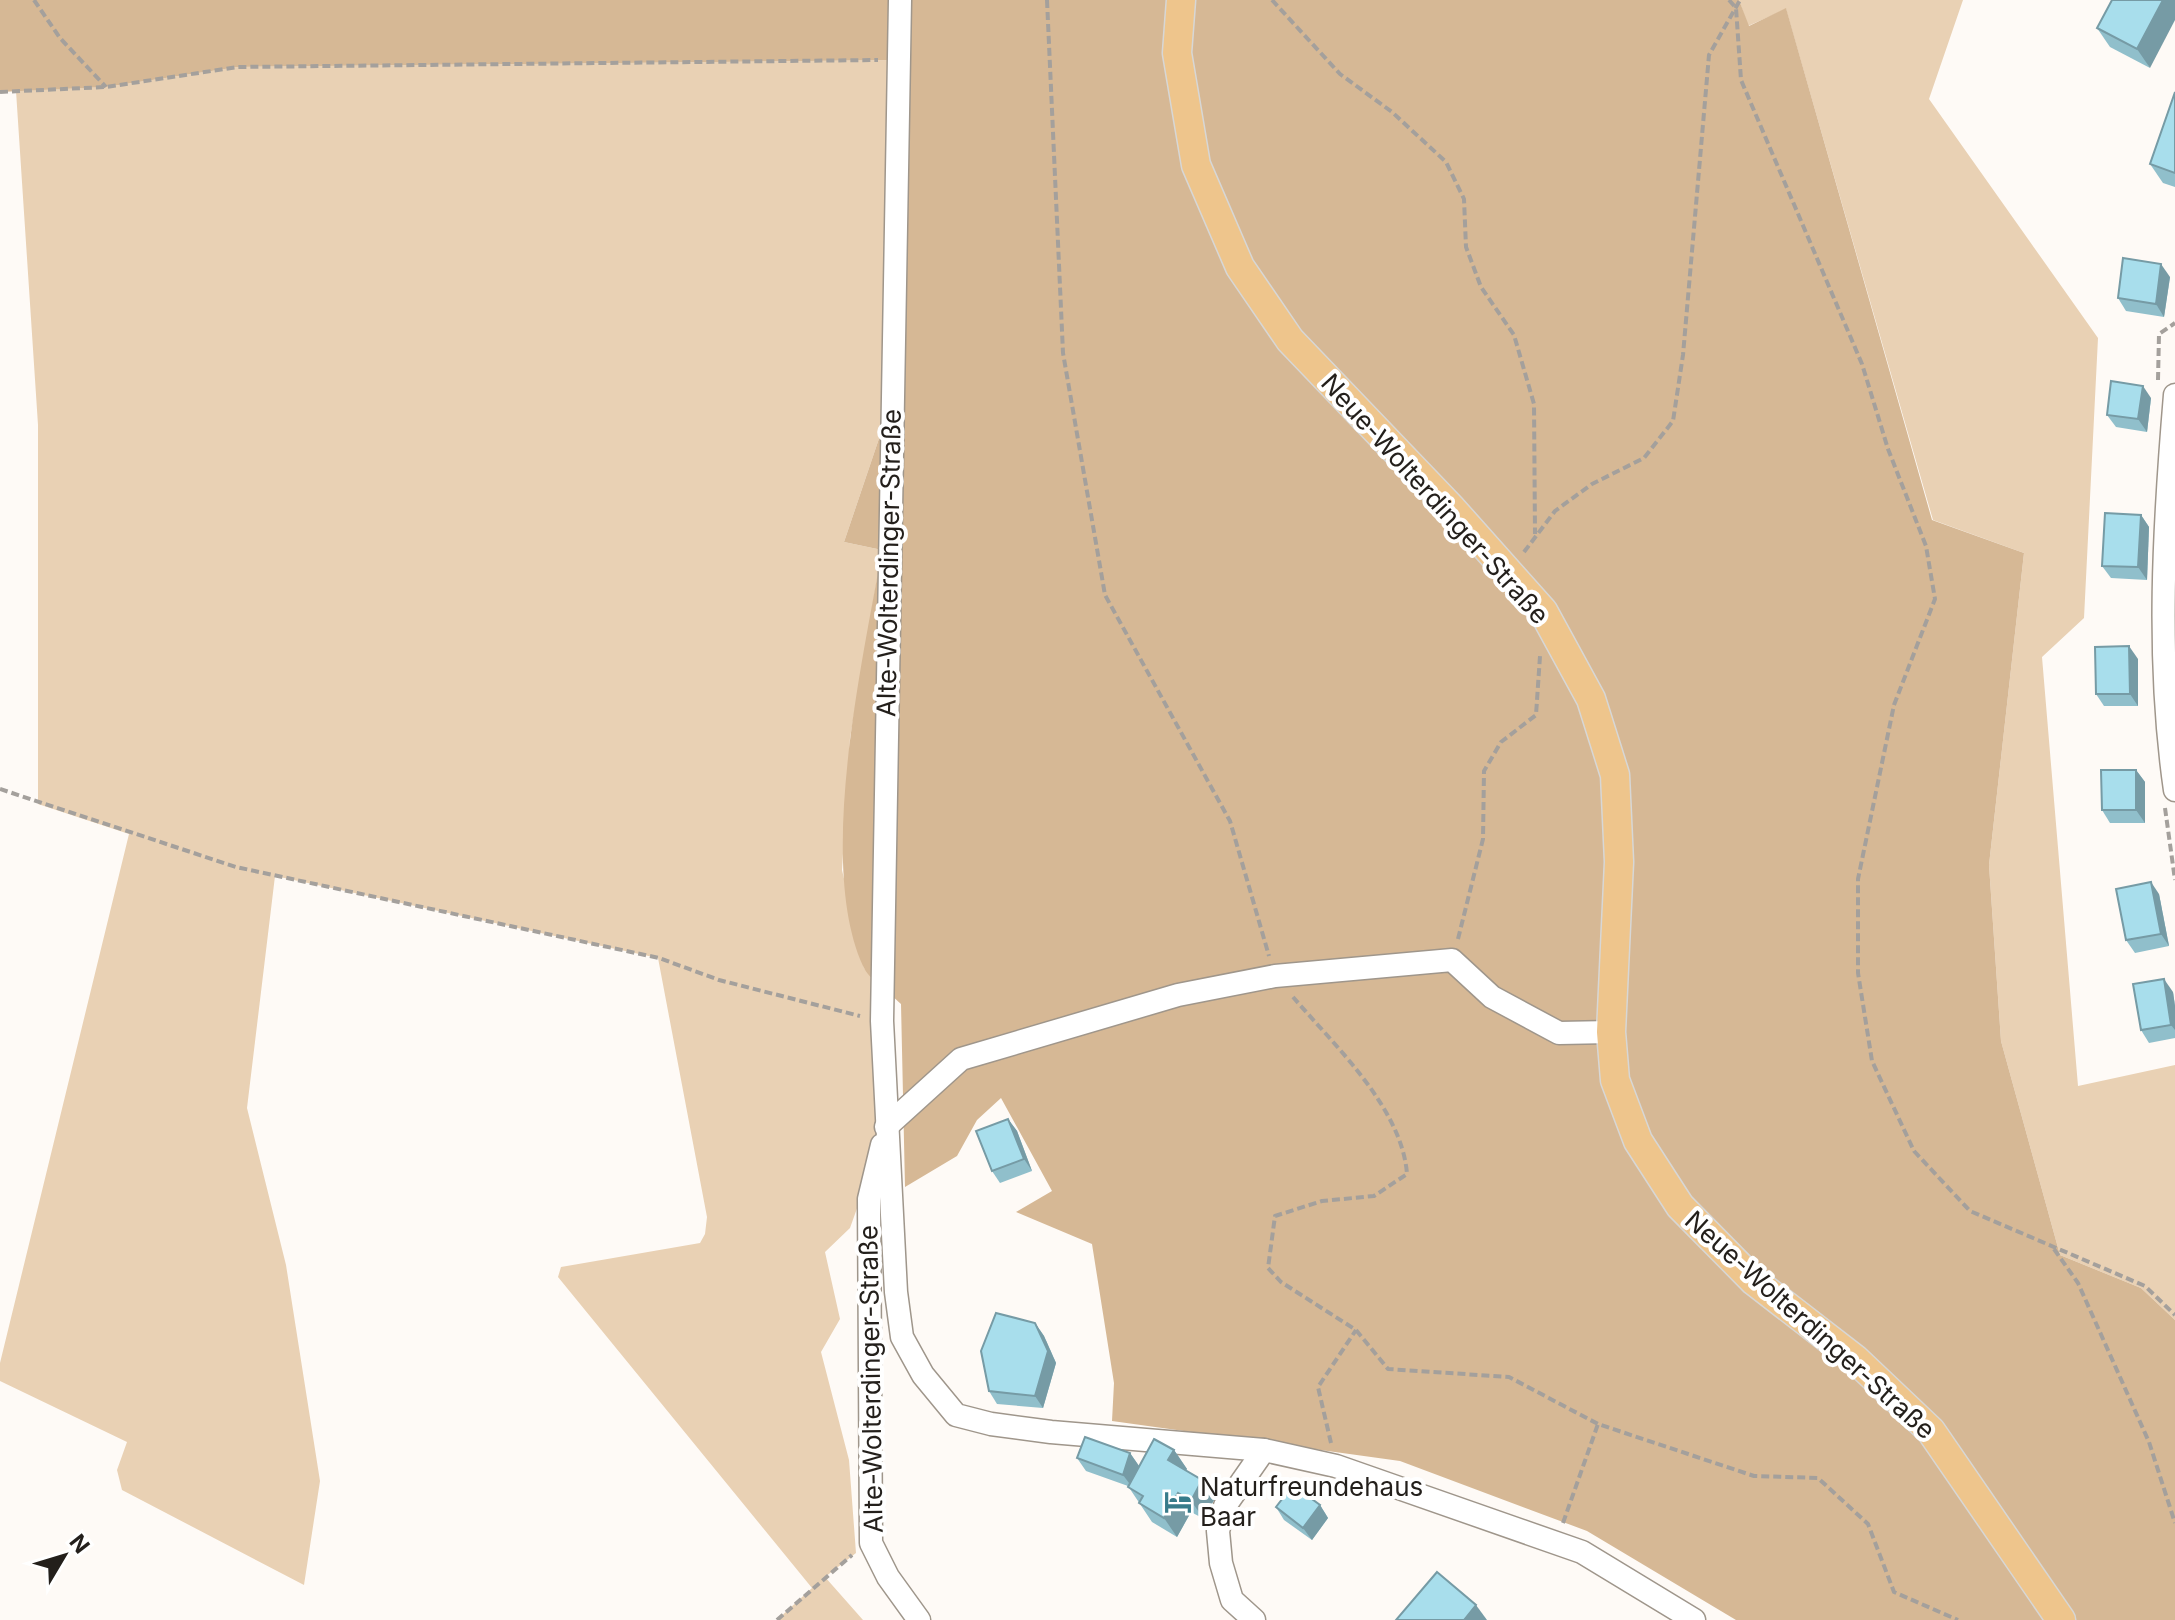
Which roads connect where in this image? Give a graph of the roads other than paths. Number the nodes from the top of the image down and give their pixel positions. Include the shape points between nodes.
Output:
1 (900, 0) edge
2 (1181, 0) edge
3 (2175, 395) edge
4 (2171, 497) edge
5 (2175, 790) edge
6 (1611, 1032) junction
7 (886, 1127) junction
8 (1264, 1450) junction
9 (919, 1620) edge
10 (1254, 1620) edge
11 (1694, 1620) edge
12 (2061, 1620) edge

1 - 7 street, Alte-Wolterdinger-Straße via 882,1021
2 - 6 main road, Neue-Wolterdinger-Straße via 1177,53 1196,165 1240,267 1290,340 1543,611 1591,699 1615,775 1619,862
3 - 4 street
4 - 5 street via 2163,609 2167,736
6 - 7 street via 1559,1033 1492,997 1452,960 1275,976 1178,995 961,1059
6 - 12 main road, Neue-Wolterdinger-Straße via 1615,1080 1638,1141 1680,1206 1754,1281 1855,1359 1931,1431
7 - 8 street, Alte-Wolterdinger-Straße via 902,1337 923,1375 956,1415 1051,1432
7 - 9 street, Alte-Wolterdinger-Straße via 869,1199 871,1543
8 - 10 street via 1225,1506 1218,1531 1232,1600
8 - 11 street, Alte-Wolterdinger-Straße via 1336,1466 1556,1541

